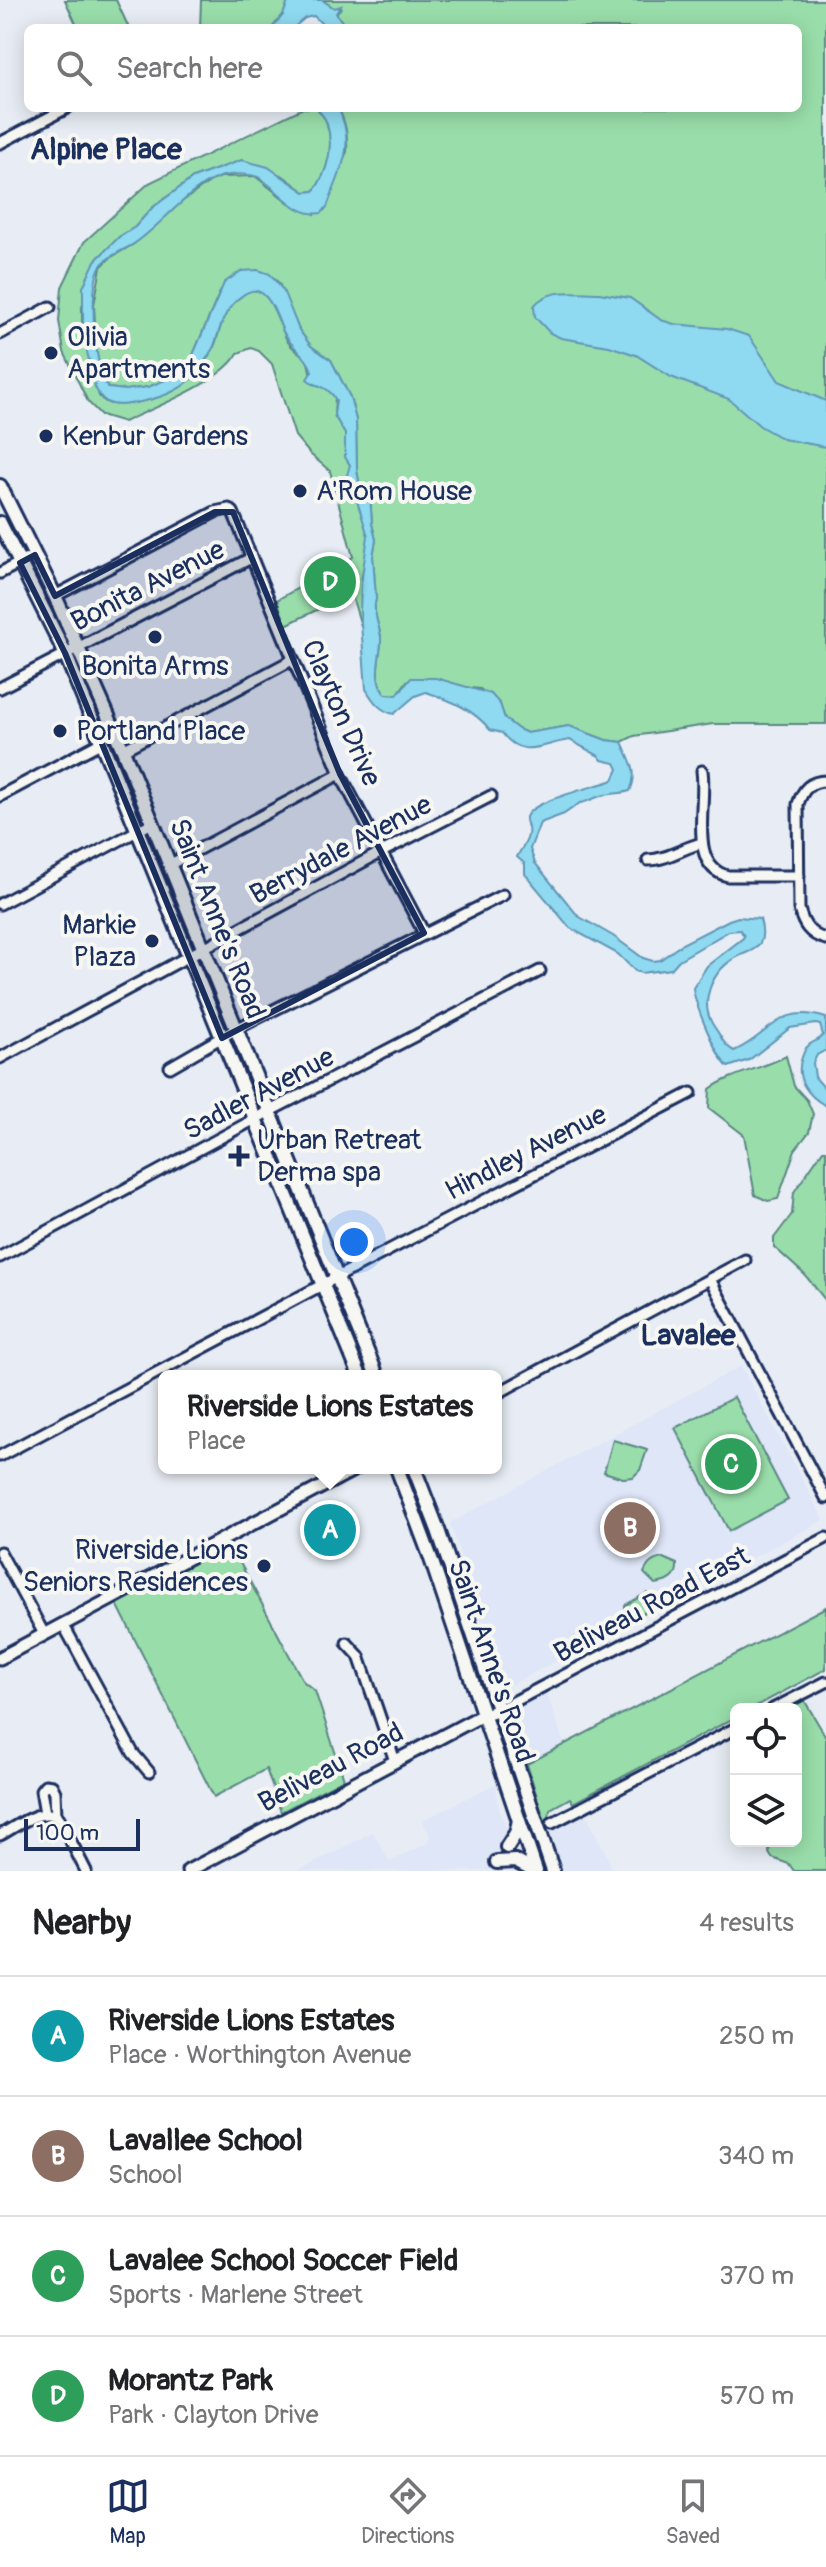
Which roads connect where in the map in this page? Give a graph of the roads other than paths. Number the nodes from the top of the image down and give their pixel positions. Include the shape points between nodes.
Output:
1 (59, 112) edge
2 (0, 143) edge
3 (50, 307) dead end
4 (0, 334) edge
5 (0, 486) edge
6 (0, 523) edge
7 (35, 555) junction
8 (251, 558) junction
9 (20, 563) junction
10 (0, 573) edge
11 (55, 596) junction
12 (79, 647) junction
13 (65, 653) junction
14 (292, 660) junction
15 (0, 688) edge
16 (102, 742) junction
17 (123, 750) junction
18 (702, 771) dead end
19 (340, 774) junction
20 (826, 781) edge
21 (0, 796) edge
22 (491, 796) dead end
23 (152, 823) junction
24 (138, 829) junction
25 (702, 843) junction
26 (383, 852) junction
27 (648, 860) dead end
28 (169, 865) junction
29 (799, 876) junction
30 (503, 895) dead end
31 (0, 904) edge
32 (424, 933) junction
33 (826, 939) edge
34 (203, 948) junction
35 (189, 957) junction
36 (540, 971) dead end
37 (236, 1029) junction
38 (222, 1038) junction
39 (0, 1058) edge
40 (170, 1067) dead end
41 (691, 1093) dead end
42 (270, 1111) junction
43 (255, 1120) junction
44 (0, 1257) edge
45 (745, 1260) dead end
46 (337, 1277) junction
47 (710, 1279) junction
48 (323, 1284) junction
49 (162, 1370) edge
50 (358, 1370) edge
51 (375, 1370) edge
52 (158, 1372) edge
53 (502, 1391) edge
54 (0, 1456) edge
55 (346, 1474) edge
56 (399, 1474) edge
57 (416, 1474) edge
58 (826, 1498) edge
59 (826, 1538) edge
60 (0, 1552) edge
61 (63, 1624) junction
62 (44, 1634) junction
63 (347, 1643) dead end
64 (0, 1658) edge
65 (826, 1682) edge
66 (785, 1703) edge
67 (498, 1710) junction
68 (484, 1714) junction
69 (730, 1731) edge
70 (395, 1761) junction
71 (149, 1772) dead end
72 (45, 1813) junction
73 (56, 1815) junction
74 (519, 1820) junction
75 (552, 1823) dead end
76 (0, 1835) edge
77 (507, 1847) dead end
78 (497, 1862) dead end
79 (86, 1871) edge
80 (188, 1871) edge
81 (535, 1871) edge
82 (553, 1871) edge

1 - 2 street
3 - 4 street
5 - 7 main road, Saint Anne's Road
6 - 9 main road, Saint Anne's Road
7 - 9 street
7 - 11 main road, Saint Anne's Road
8 - 11 street, Clayton Drive via 233,512 224,510
8 - 12 street, Bonita Avenue
8 - 14 street, Clayton Drive
9 - 10 street
9 - 13 main road, Saint Anne's Road
11 - 12 main road, Saint Anne's Road
12 - 13 street, Bonita Avenue
12 - 17 main road, Saint Anne's Road
13 - 15 street, Bonita Avenue
13 - 16 main road, Saint Anne's Road
14 - 17 street
14 - 19 street, Clayton Drive
16 - 21 street
16 - 24 main road, Saint Anne's Road
17 - 23 main road, Saint Anne's Road
18 - 25 street
19 - 26 street, Clayton Drive
19 - 28 street
20 - 29 street via 809,784 798,804
22 - 26 street, Berrydale Avenue
23 - 24 street
23 - 28 main road, Saint Anne's Road
24 - 31 street
24 - 35 main road, Saint Anne's Road
25 - 27 street
25 - 29 street via 705,860 719,874
26 - 32 street, Clayton Drive
26 - 34 street, Berrydale Avenue
28 - 34 main road, Saint Anne's Road
29 - 33 street via 803,922
30 - 32 street
32 - 37 street
34 - 35 street, Berrydale Avenue
34 - 37 main road, Saint Anne's Road
35 - 38 main road, Saint Anne's Road
35 - 39 street, Berrydale Avenue
36 - 42 street, Sadler Avenue
37 - 38 street
37 - 42 main road, Saint Anne's Road
38 - 40 street
38 - 43 main road, Saint Anne's Road
41 - 46 street, Hindley Avenue
42 - 43 street, Sadler Avenue
42 - 46 main road, Saint Anne's Road
43 - 44 street, Sadler Avenue
43 - 48 main road, Saint Anne's Road
45 - 47 street
46 - 48 street, Hindley Avenue
46 - 51 main road, Saint Anne's Road
47 - 53 street
47 - 58 street
48 - 49 street, Hindley Avenue
48 - 50 main road, Saint Anne's Road
52 - 54 street, Hindley Avenue
55 - 61 street
56 - 68 main road, Saint Anne's Road
57 - 67 main road, Saint Anne's Road
59 - 67 street, Beliveau Road East
60 - 62 street
61 - 62 street
61 - 71 street via 133,1753
62 - 64 street
63 - 70 street via 359,1656
65 - 66 street
67 - 68 street, Beliveau Road
67 - 82 main road, Saint Anne's Road
68 - 70 street, Beliveau Road
68 - 74 main road, Saint Anne's Road
69 - 75 street
70 - 80 street, Beliveau Road
72 - 73 street
72 - 73 street via 45,1785 55,1792
72 - 76 street
73 - 79 street
74 - 77 main road
74 - 81 main road, Saint Anne's Road
78 - 81 main road via 515,1861

